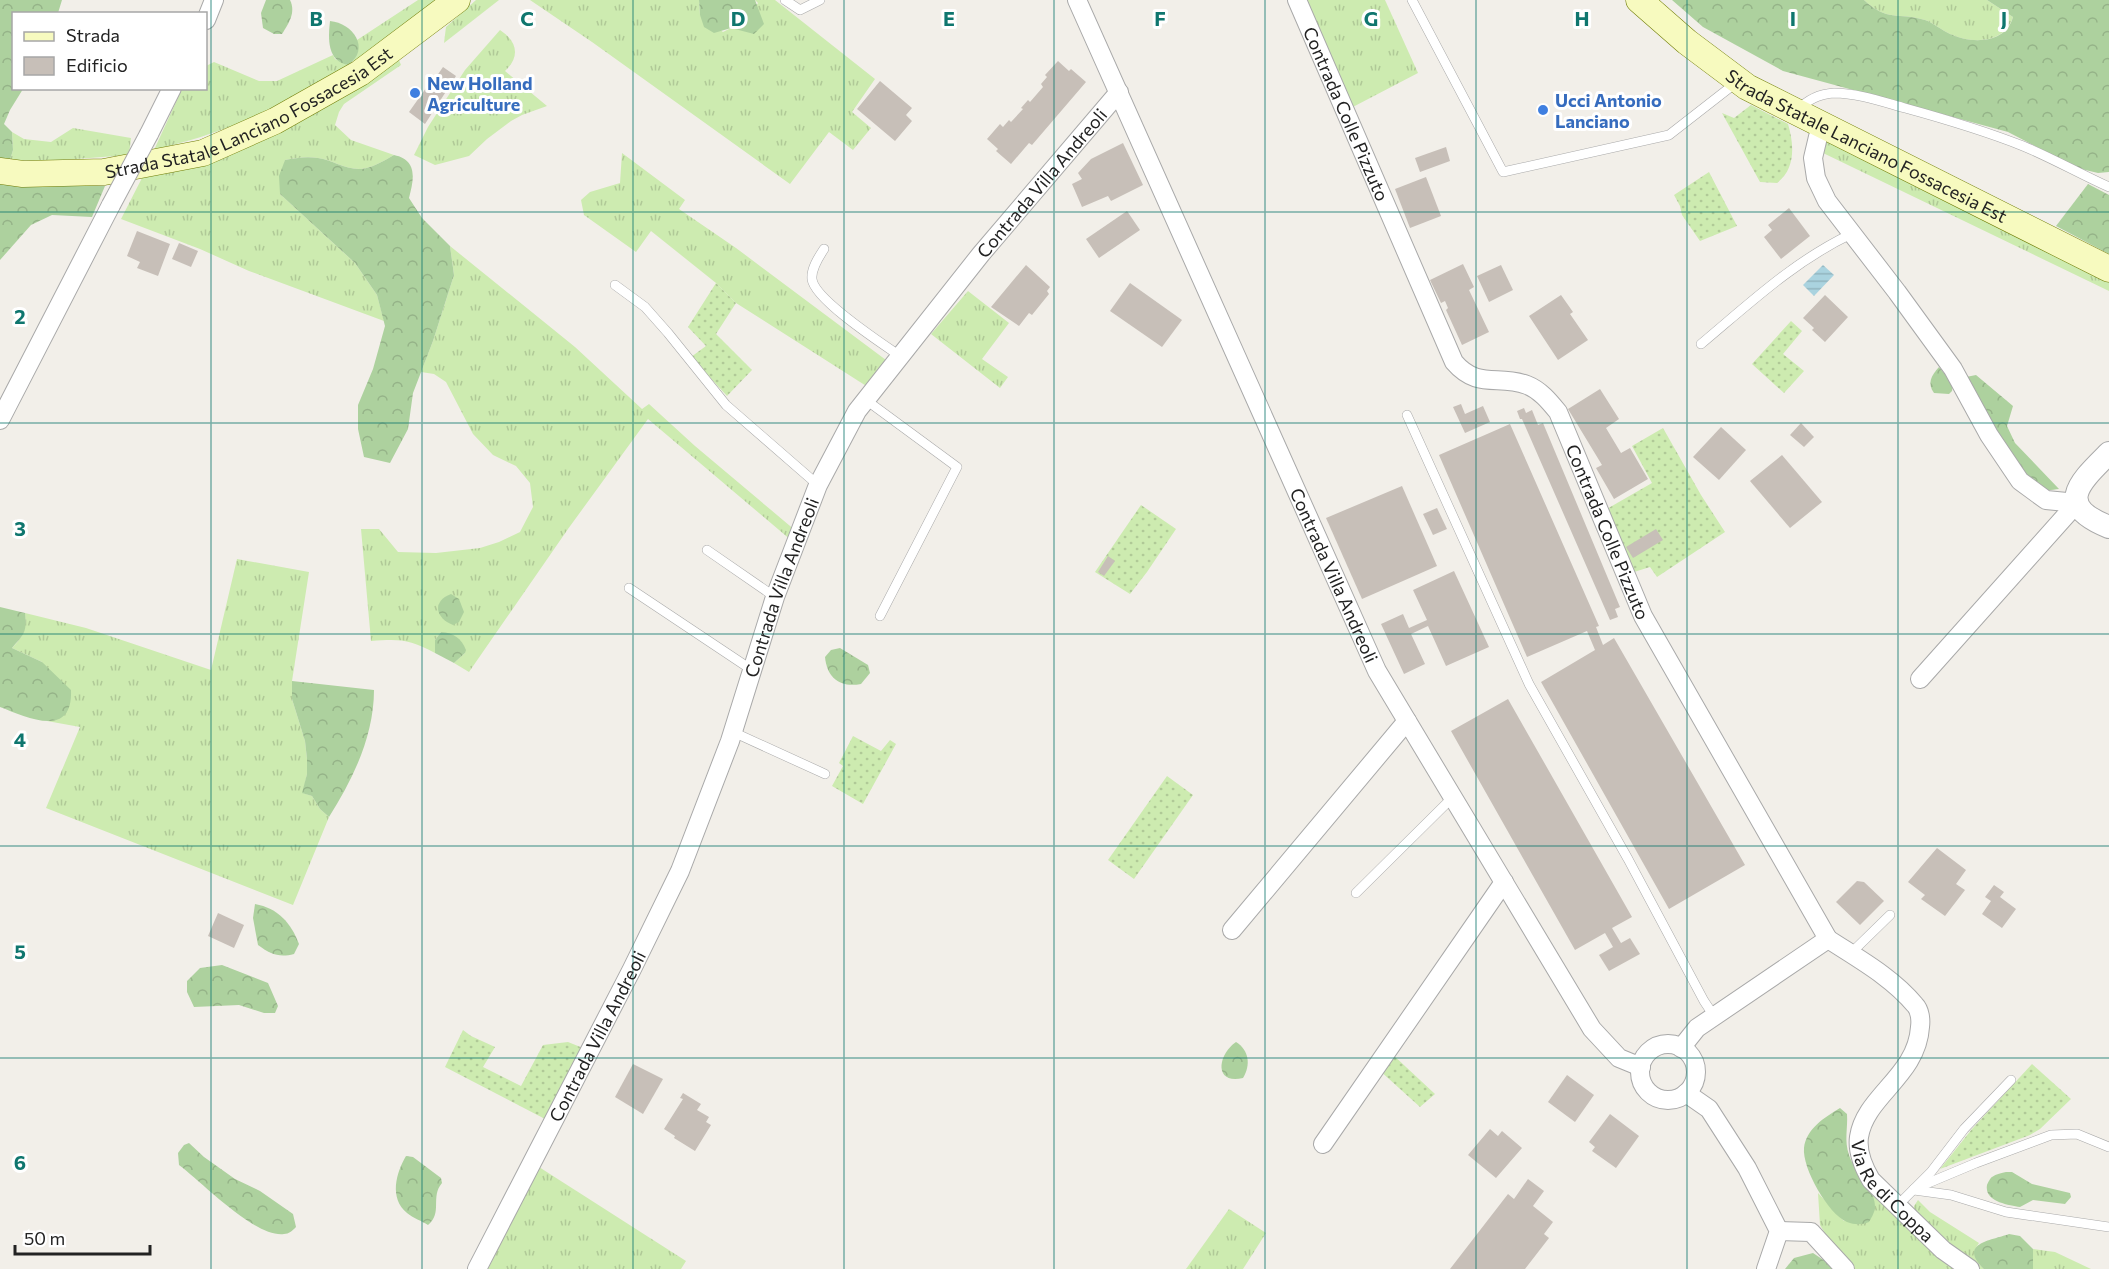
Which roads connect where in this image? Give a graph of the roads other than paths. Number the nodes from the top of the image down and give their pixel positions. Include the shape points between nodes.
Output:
1 (214, 0) edge
2 (457, 0) edge
3 (785, 0) edge
4 (820, 0) edge
5 (1077, 0) edge
6 (1298, 0) edge
7 (1412, 0) edge
8 (1639, 0) edge
9 (207, 18) edge
10 (1739, 81) junction
11 (171, 90) edge
12 (1119, 92) junction
13 (1796, 112) junction
14 (1821, 124) junction
15 (11, 172) edge
16 (2109, 188) edge
17 (1851, 234) junction
18 (824, 249) dead end
19 (2109, 268) edge
20 (615, 285) dead end
21 (1701, 344) dead end
22 (900, 356) junction
23 (866, 400) junction
24 (1407, 415) dead end
25 (0, 420) edge
26 (2109, 453) edge
27 (818, 485) junction
28 (2077, 503) junction
29 (2109, 526) edge
30 (707, 550) dead end
31 (628, 588) dead end
32 (775, 597) junction
33 (880, 616) dead end
34 (752, 670) junction
35 (1920, 679) dead end
36 (1407, 721) junction
37 (733, 732) junction
38 (825, 774) dead end
39 (1453, 797) junction
40 (1504, 882) junction
41 (1356, 893) dead end
42 (1890, 915) dead end
43 (1232, 930) dead end
44 (1828, 939) junction
45 (1850, 954) junction
46 (1714, 1016) junction
47 (1681, 1048) junction
48 (1641, 1067) junction
49 (2011, 1080) dead end
50 (1686, 1093) junction
51 (1323, 1144) dead end
52 (2109, 1147) edge
53 (1914, 1190) junction
54 (1897, 1206) junction
55 (2109, 1227) edge
56 (1779, 1231) junction
57 (477, 1269) edge
58 (1766, 1269) edge
59 (1845, 1269) edge
60 (1970, 1269) edge

1 - 9 street
2 - 15 main road, Strada Statale Lanciano Fossacesia Est via 360,73 275,122 202,153 104,172
3 - 4 lane via 800,10
5 - 12 street
6 - 44 street, Contrada Colle Pizzuto via 1454,362 1462,371 1483,380 1527,385 1541,393 1558,412 1643,616
7 - 10 lane via 1503,172 1669,135
8 - 10 main road, Strada Statale Lanciano Fossacesia Est
10 - 13 main road, Strada Statale Lanciano Fossacesia Est
11 - 25 street, bridge
12 - 22 street, Contrada Villa Andreoli
12 - 36 street, Contrada Villa Andreoli via 1377,671
13 - 14 main road, Strada Statale Lanciano Fossacesia Est
13 - 16 lane via 1818,95 1853,95 2024,147
14 - 17 street via 1813,158 1816,178
14 - 19 main road, Strada Statale Lanciano Fossacesia Est
17 - 21 lane via 1788,271
17 - 28 street via 1953,369 2020,481 2046,500
18 - 22 lane via 813,268 814,288
20 - 27 lane via 645,307 726,405
22 - 23 street, Contrada Villa Andreoli
23 - 27 street, Contrada Villa Andreoli
23 - 33 lane via 957,467
24 - 46 lane via 1530,684
26 - 28 street via 2082,480
27 - 32 street, Contrada Villa Andreoli
28 - 29 street via 2091,519
28 - 35 street
30 - 32 lane
31 - 34 lane
32 - 34 street, Contrada Villa Andreoli
34 - 37 street, Contrada Villa Andreoli
36 - 39 street, Contrada Villa Andreoli
36 - 43 street
37 - 38 lane
37 - 57 street, Contrada Villa Andreoli via 680,871
39 - 40 street, Contrada Villa Andreoli
39 - 41 lane
40 - 48 street, Contrada Villa Andreoli via 1592,1029 1619,1058
40 - 51 street
42 - 45 lane
44 - 45 street, Via Re di Coppa
44 - 46 street
45 - 54 street, Via Re di Coppa via 1882,974 1917,1006 1921,1021 1911,1059 1868,1115 1858,1139 1871,1180
46 - 47 street via 1696,1028
47 - 48 street via 1659,1046
47 - 50 street via 1690,1056 1696,1072
48 - 50 street via 1642,1081 1652,1095 1669,1100
49 - 53 lane
50 - 56 street via 1709,1109 1747,1168
52 - 53 lane via 2077,1134 2051,1135
53 - 54 lane
53 - 55 lane via 1951,1195 2006,1212
54 - 60 street, Via Re di Coppa via 1943,1250
56 - 58 street
56 - 59 street via 1810,1232

